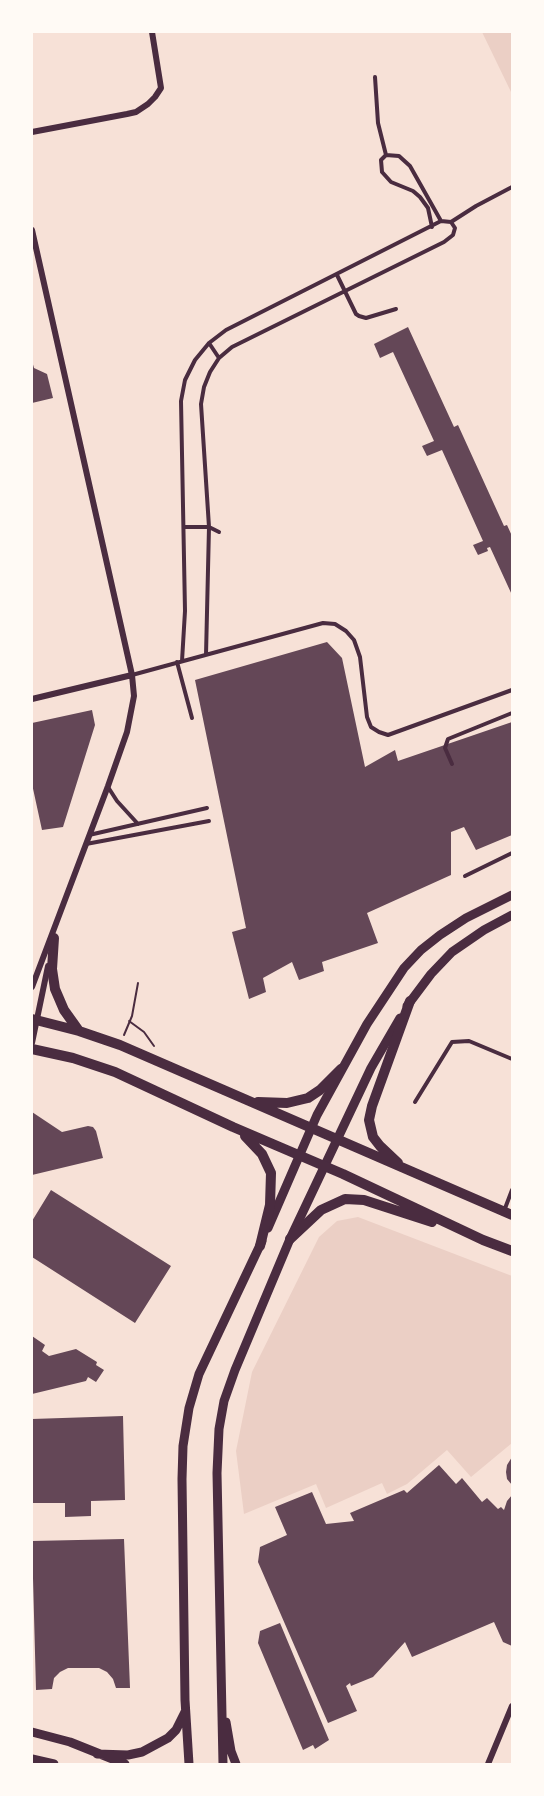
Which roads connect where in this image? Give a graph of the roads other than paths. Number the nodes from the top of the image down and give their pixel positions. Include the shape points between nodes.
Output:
1 (152, 32) edge
2 (375, 77) dead end
3 (32, 132) edge
4 (386, 155) junction
5 (513, 187) edge
6 (441, 221) junction
7 (451, 222) junction
8 (432, 227) junction
9 (32, 230) edge
10 (336, 275) junction
11 (345, 292) junction
12 (396, 309) dead end
13 (208, 343) junction
14 (219, 358) junction
15 (184, 527) junction
16 (209, 527) junction
17 (219, 532) dead end
18 (206, 655) junction
19 (182, 661) junction
20 (177, 662) junction
21 (132, 675) junction
22 (513, 690) edge
23 (32, 699) edge
24 (513, 713) edge
25 (192, 718) dead end
26 (452, 764) dead end
27 (108, 786) junction
28 (207, 808) dead end
29 (209, 821) dead end
30 (138, 824) junction
31 (89, 835) junction
32 (85, 844) junction
33 (513, 853) edge
34 (465, 876) dead end
35 (513, 895) edge
36 (513, 915) edge
37 (56, 924) junction
38 (54, 938) junction
39 (32, 987) edge
40 (410, 1001) junction
41 (34, 1019) edge
42 (79, 1031) junction
43 (32, 1043) edge
44 (32, 1048) edge
45 (513, 1059) edge
46 (341, 1069) junction
47 (252, 1101) junction
48 (415, 1102) dead end
49 (233, 1127) junction
50 (311, 1130) junction
51 (337, 1141) junction
52 (299, 1156) junction
53 (324, 1166) junction
54 (406, 1170) junction
55 (513, 1190) edge
56 (508, 1213) edge
57 (290, 1239) junction
58 (483, 1240) junction
59 (260, 1246) junction
60 (513, 1251) edge
61 (220, 1687) junction
62 (513, 1706) edge
63 (186, 1710) junction
64 (32, 1732) edge
65 (97, 1754) junction
66 (32, 1759) edge
67 (54, 1764) edge
68 (125, 1764) edge
69 (189, 1764) edge
70 (223, 1764) edge
71 (236, 1764) edge
72 (488, 1764) edge

1 - 3 street via 161,82 159,92 148,104 136,112
2 - 4 lane via 378,123
4 - 6 lane via 399,156 410,166
4 - 8 lane via 381,160 382,172 391,182 420,197 428,208
5 - 7 lane
6 - 7 lane
6 - 8 lane
7 - 11 lane via 455,228 453,235 444,242
8 - 10 lane
9 - 21 street
10 - 11 lane
10 - 13 lane via 226,330
11 - 12 lane via 359,316 366,318
11 - 14 lane via 246,339
13 - 14 lane
13 - 15 lane via 185,380 181,401
14 - 16 lane via 207,380 201,404
15 - 16 lane
15 - 19 lane
16 - 17 lane
16 - 18 lane
18 - 19 lane
18 - 22 lane via 323,623 334,624 354,640 371,727 388,735
19 - 20 lane
20 - 21 lane
20 - 25 lane
21 - 23 street
21 - 27 street via 131,715
24 - 26 lane via 448,739 445,748
27 - 30 lane
27 - 31 street
28 - 30 lane
29 - 32 lane
30 - 31 lane
31 - 32 street
32 - 37 street
33 - 34 lane
35 - 46 street via 446,930 411,960 383,998
36 - 40 street via 452,952
37 - 38 street
37 - 39 street
38 - 41 street
38 - 42 main road via 55,989
40 - 51 street via 371,1068
40 - 54 main road via 369,1120 380,1146
41 - 42 main road
41 - 43 street
42 - 47 main road
44 - 49 main road via 115,1072
45 - 48 lane via 469,1041 452,1042
46 - 47 main road via 304,1100 283,1104
46 - 50 street
47 - 50 main road
49 - 52 main road
49 - 59 main road via 260,1150 271,1173 270,1204
50 - 51 main road
50 - 52 street
51 - 53 street
51 - 54 main road
52 - 53 main road
52 - 59 street
53 - 57 street
53 - 58 main road
54 - 56 main road
55 - 56 lane
57 - 58 main road via 325,1207 354,1199
57 - 61 street via 234,1370 219,1429
58 - 60 main road
59 - 63 street via 208,1352 194,1389 186,1428 182,1479
61 - 70 street
61 - 71 street
62 - 72 street
63 - 65 street via 176,1730 142,1752
63 - 69 street
64 - 65 street
65 - 68 street
66 - 67 street

